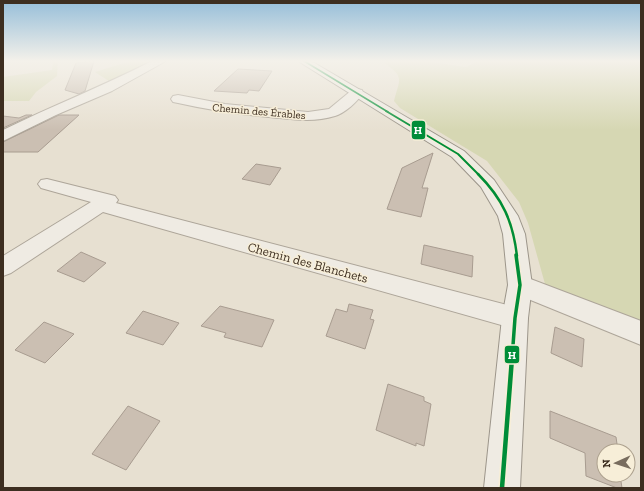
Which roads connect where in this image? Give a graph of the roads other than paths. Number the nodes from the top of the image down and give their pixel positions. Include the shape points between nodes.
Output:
1 (116, 84) edge
2 (342, 84) edge
3 (357, 93) junction
4 (178, 99) dead end
5 (3, 136) edge
6 (47, 184) dead end
7 (100, 206) junction
8 (3, 267) edge
9 (520, 285) junction
10 (515, 318) junction
11 (641, 333) edge
12 (502, 488) edge

1 - 5 street
2 - 3 street
3 - 4 street, Chemin des Érables via 335,111 315,115 238,110
3 - 9 street via 458,154 488,184 510,222 516,246
6 - 7 street via 108,200
7 - 8 street
7 - 10 street, Chemin des Blanchets
9 - 10 street
9 - 11 street
10 - 12 street

